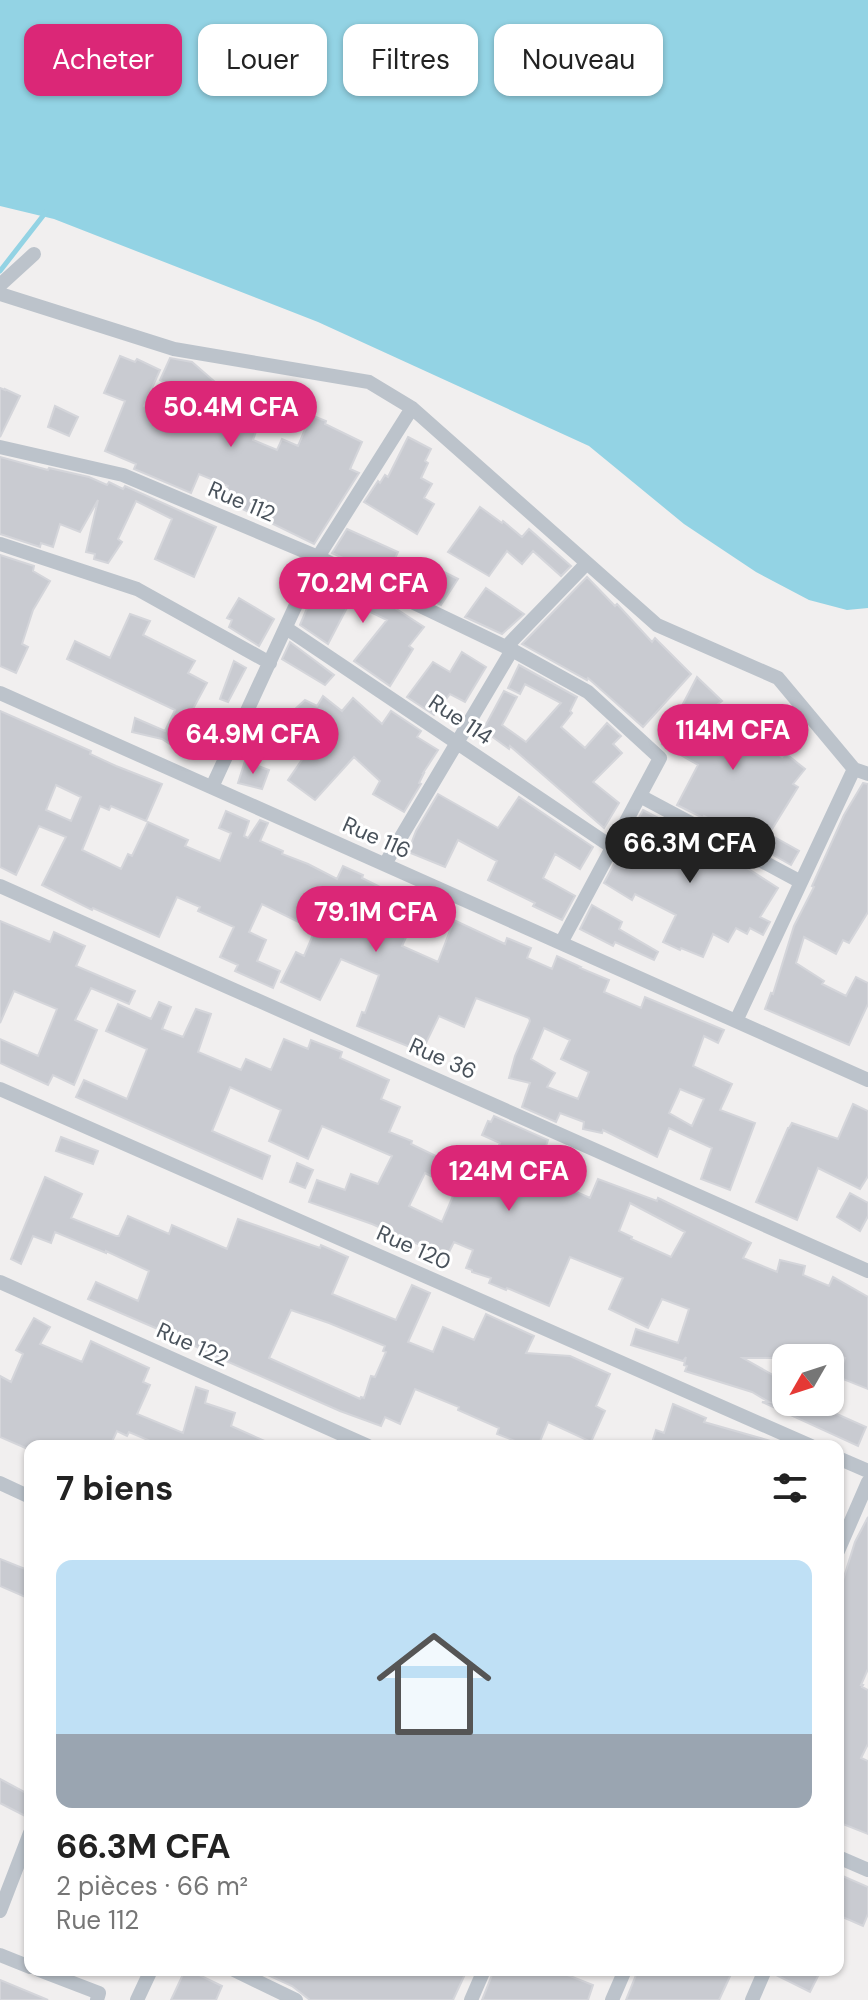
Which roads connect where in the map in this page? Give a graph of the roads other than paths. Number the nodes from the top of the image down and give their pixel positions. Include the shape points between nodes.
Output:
1 (34, 254) dead end
2 (0, 285) edge
3 (0, 294) edge
4 (412, 408) junction
5 (0, 447) edge
6 (0, 544) edge
7 (318, 557) junction
8 (587, 563) junction
9 (286, 628) junction
10 (509, 649) junction
11 (270, 663) junction
12 (0, 693) edge
13 (457, 743) junction
14 (861, 772) edge
15 (212, 787) junction
16 (640, 796) junction
17 (612, 847) junction
18 (385, 864) junction
19 (801, 882) junction
20 (0, 886) edge
21 (561, 943) junction
22 (736, 1021) junction
23 (868, 1080) edge
24 (0, 1089) edge
25 (868, 1271) edge
26 (0, 1282) edge
27 (355, 1440) edge
28 (797, 1440) edge
29 (844, 1461) edge
30 (868, 1471) edge
31 (868, 1482) edge
32 (0, 1483) edge
33 (24, 1494) edge
34 (844, 1537) edge
35 (24, 1849) edge
36 (844, 1860) edge
37 (868, 1870) edge
38 (0, 1911) edge
39 (0, 1955) edge
40 (24, 1965) edge
41 (55, 1976) edge
42 (148, 1976) edge
43 (246, 1976) edge
44 (481, 1976) edge
45 (622, 1976) edge
46 (762, 1976) edge
47 (97, 2000) edge
48 (137, 2000) edge
49 (296, 2000) edge
50 (471, 2000) edge
51 (612, 2000) edge
52 (752, 2000) edge

1 - 2 street
3 - 4 street via 174,349 369,382
4 - 7 street
4 - 8 street
5 - 7 street, Rue 112 via 123,475
6 - 11 street via 137,589
7 - 9 street
7 - 10 street, Rue 112
8 - 10 street
8 - 14 street via 657,625 778,678
9 - 11 street
9 - 13 street, Rue 114
10 - 13 street
10 - 16 street, Rue 112 via 588,692 660,758
11 - 15 street
12 - 15 street, Rue 116
13 - 17 street, Rue 114
13 - 18 street
14 - 19 street
15 - 18 street, Rue 116
16 - 17 street, Rue 112
16 - 19 street
17 - 21 street, Rue 112
18 - 21 street, Rue 116
19 - 22 street
20 - 25 street, Rue 36
21 - 22 street, Rue 116
22 - 23 street, Rue 116
24 - 28 street, Rue 120
26 - 27 street, Rue 122
29 - 30 street
31 - 34 street
32 - 33 street
35 - 38 street
36 - 37 street
39 - 40 street
41 - 47 street via 99,1993
42 - 48 street
43 - 49 street
44 - 50 street
45 - 51 street
46 - 52 street

